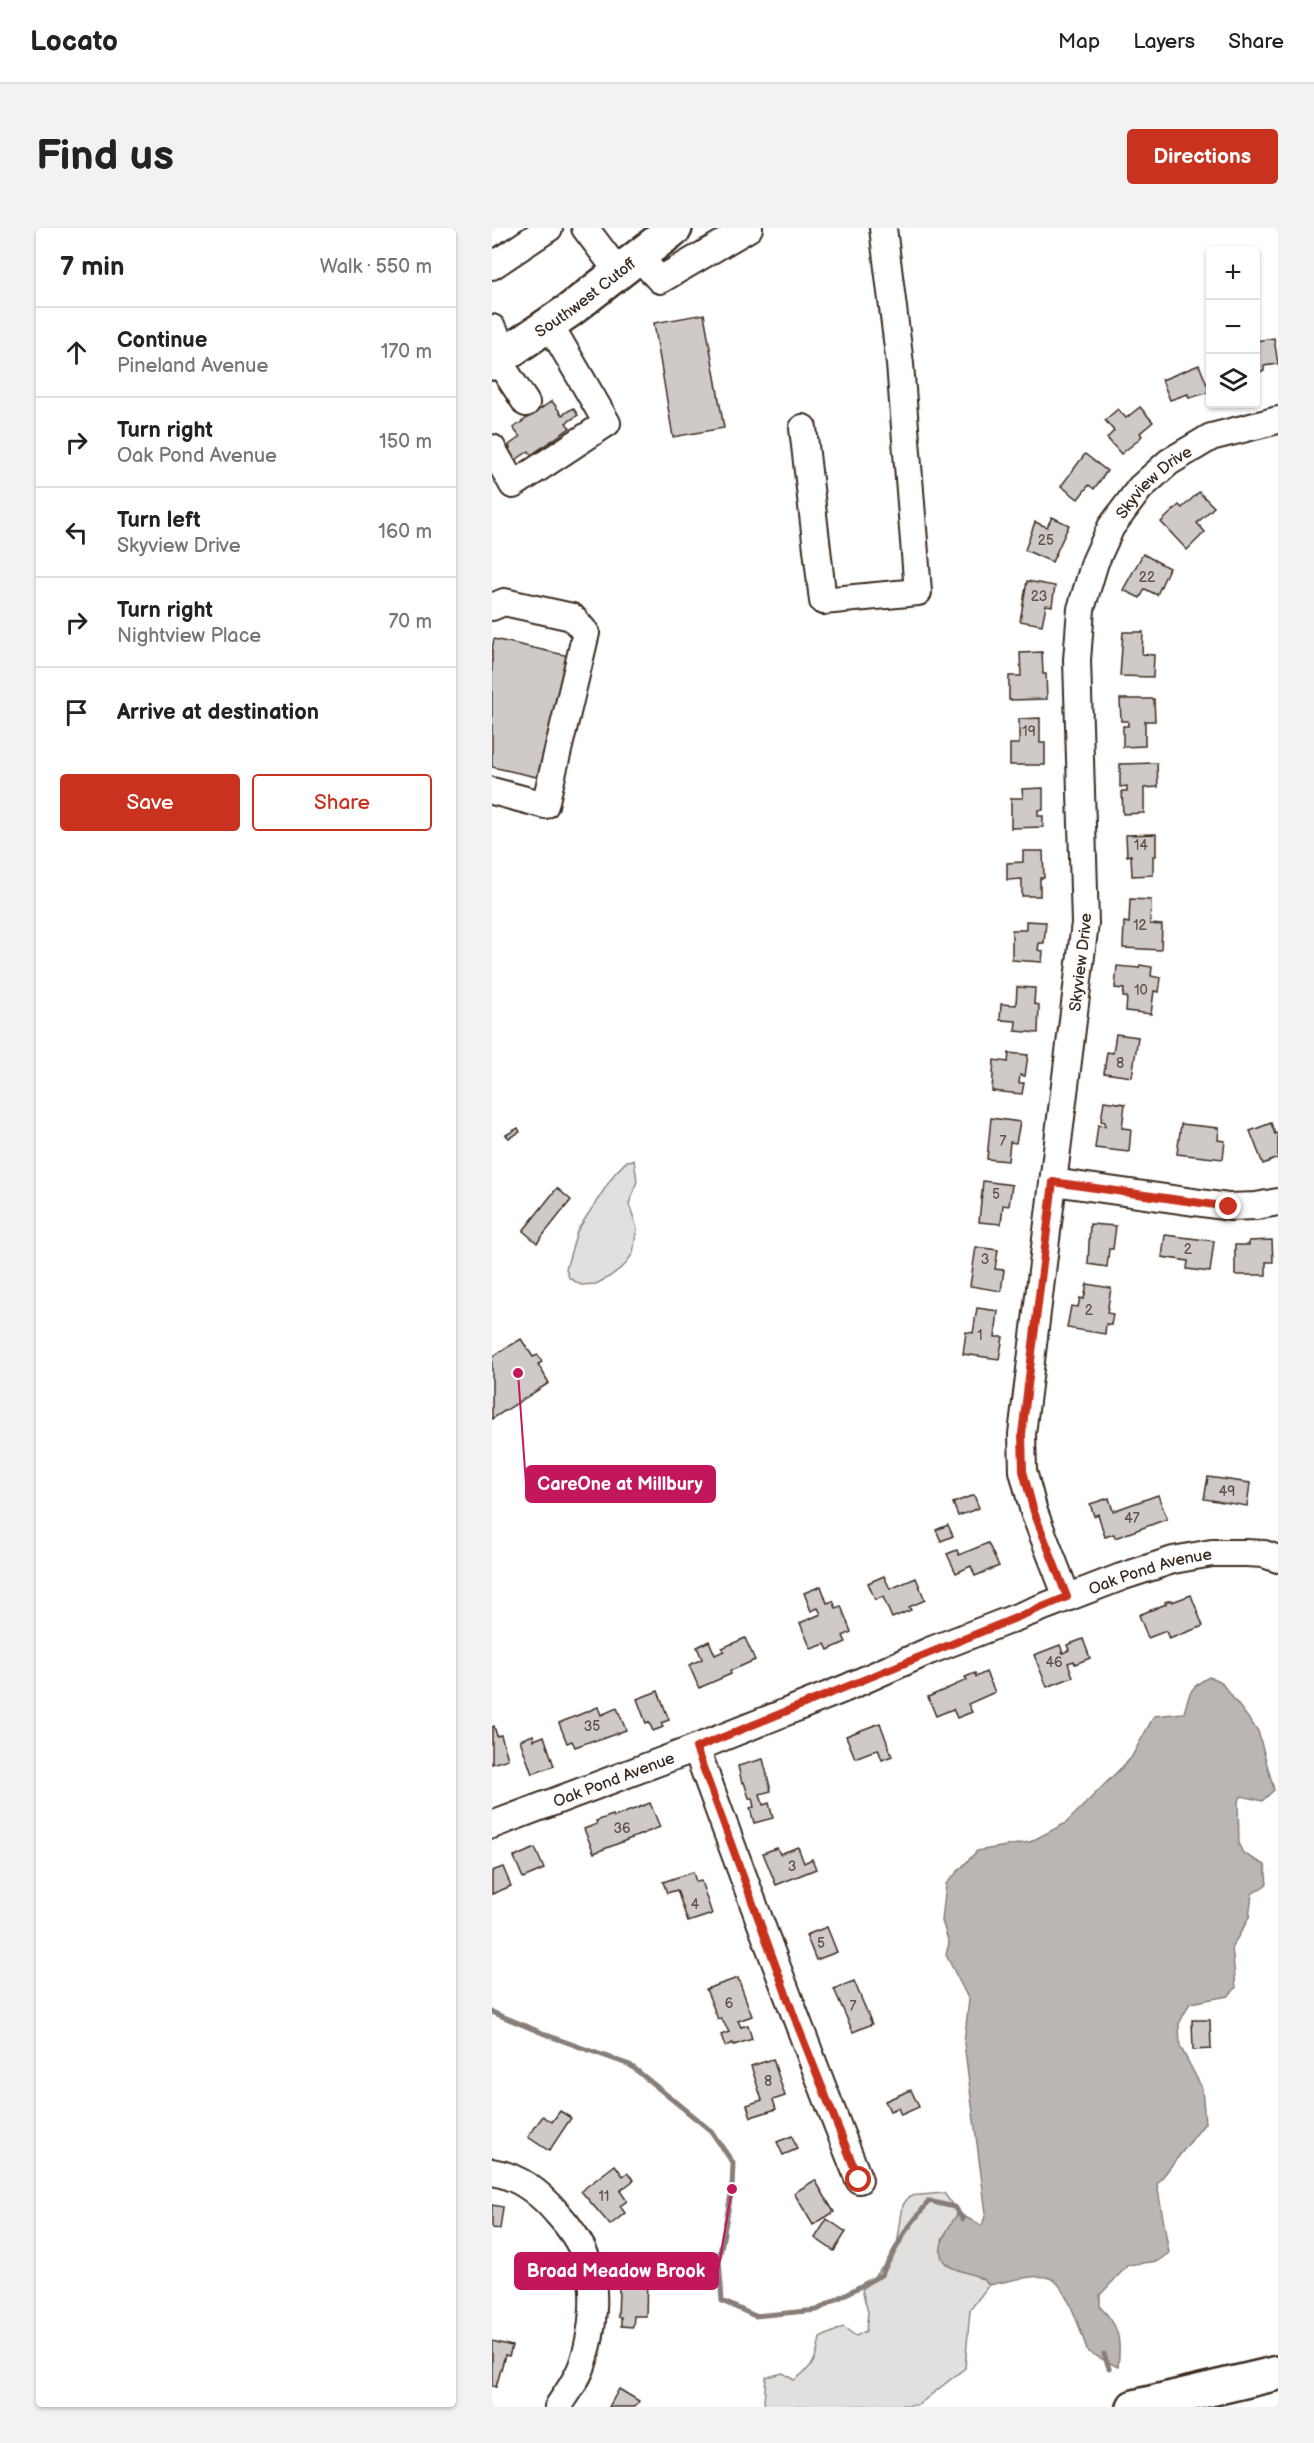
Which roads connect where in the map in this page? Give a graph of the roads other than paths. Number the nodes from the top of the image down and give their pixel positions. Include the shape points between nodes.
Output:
1 (549, 228) edge
2 (585, 228) edge
3 (675, 228) edge
4 (748, 228) edge
5 (883, 228) edge
6 (629, 265) junction
7 (492, 266) edge
8 (550, 325) junction
9 (497, 351) edge
10 (526, 403) dead end
11 (1278, 420) edge
12 (803, 428) dead end
13 (492, 448) edge
14 (492, 608) edge
15 (492, 791) edge
16 (1053, 1182) junction
17 (1278, 1202) edge
18 (1278, 1559) edge
19 (1067, 1597) junction
20 (696, 1748) junction
21 (492, 1825) edge
22 (492, 2172) edge
23 (859, 2180) dead end
24 (1278, 2373) edge
25 (558, 2407) edge
26 (1134, 2407) edge

1 - 7 street
2 - 6 street
3 - 6 main road, Southwest Cutoff
4 - 6 street via 660,280
5 - 12 street via 900,364 918,592 824,602
6 - 8 main road, Southwest Cutoff
8 - 9 main road, Southwest Cutoff
8 - 13 street via 607,423 513,485
9 - 10 street
11 - 16 street, Skyview Drive via 1211,437 1169,462 1140,488 1111,527 1089,581 1081,609 1077,660 1085,923
14 - 15 street via 504,602 572,617 586,633 545,805
16 - 17 street via 1229,1207
16 - 19 street, Skyview Drive via 1022,1444 1023,1471 1034,1512
18 - 19 street, Oak Pond Avenue via 1246,1552 1196,1555
19 - 20 street, Oak Pond Avenue
20 - 21 street, Oak Pond Avenue
20 - 23 street
22 - 25 street via 513,2178 549,2203 587,2260 592,2298 590,2333 583,2363
24 - 26 main road

